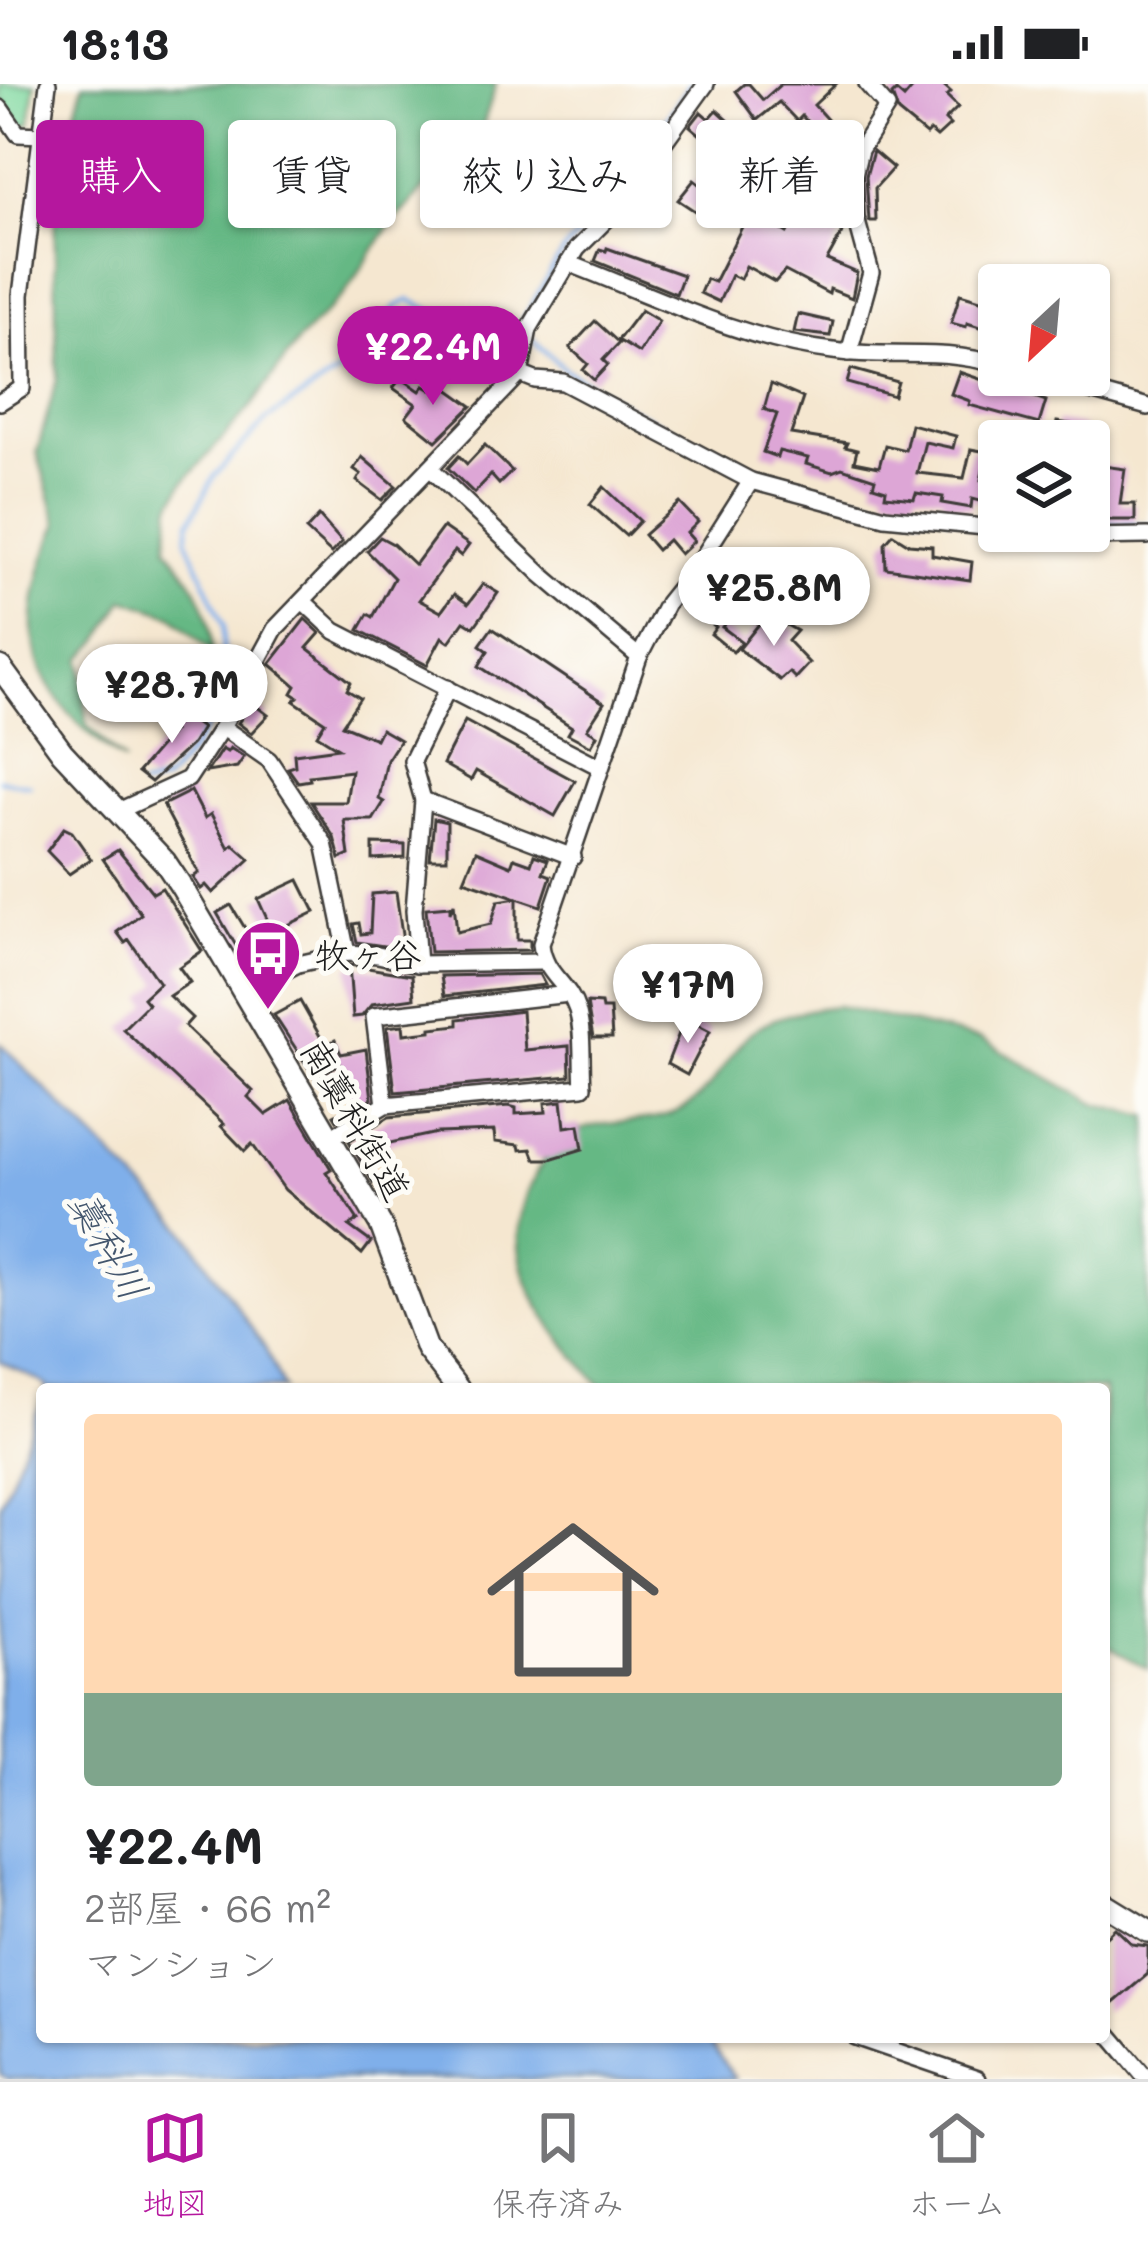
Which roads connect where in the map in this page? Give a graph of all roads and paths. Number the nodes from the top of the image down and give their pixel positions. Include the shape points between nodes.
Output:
1 (48, 84) edge
2 (706, 84) edge
3 (867, 84) edge
4 (0, 108) edge
5 (44, 120) edge
6 (18, 134) junction
7 (36, 135) edge
8 (0, 147) edge
9 (36, 179) edge
10 (568, 263) junction
11 (848, 353) junction
12 (978, 359) edge
13 (520, 374) junction
14 (1109, 396) edge
15 (0, 402) edge
16 (1148, 407) edge
17 (430, 468) junction
18 (751, 482) junction
19 (1148, 536) edge
20 (304, 602) junction
21 (639, 658) junction
22 (1, 672) edge
23 (448, 688) junction
24 (222, 727) junction
25 (600, 767) junction
26 (423, 800) junction
27 (116, 812) junction
28 (572, 857) junction
29 (347, 953) junction
30 (543, 962) junction
31 (418, 964) junction
32 (244, 991) junction
33 (569, 994) junction
34 (386, 1105) junction
35 (330, 1138) junction
36 (453, 1383) edge
37 (1110, 1908) edge
38 (1148, 1931) edge
39 (1110, 2034) edge
40 (872, 2043) edge
41 (1145, 2078) edge
42 (977, 2079) edge

1 - 5 street
2 - 10 street
3 - 11 street via 886,107 854,175 871,273
4 - 6 street
6 - 7 street
6 - 8 street
9 - 15 street via 20,295 22,388
10 - 11 street via 761,337
10 - 13 street via 529,329
11 - 12 street
13 - 17 street
13 - 18 street via 563,382
14 - 16 street
17 - 20 street
17 - 21 street
18 - 19 street via 885,517 1083,538
18 - 21 street
20 - 23 street via 335,632
20 - 24 street via 275,629
21 - 25 street
22 - 27 main road, 南藁科街道
23 - 25 street
23 - 26 street via 412,761
24 - 27 street via 188,778
24 - 29 street via 269,760 324,843
25 - 28 street
26 - 28 street
26 - 31 street
27 - 32 main road, 南藁科街道 via 165,862
28 - 30 street via 541,944
29 - 31 street
29 - 32 street via 298,964
30 - 31 street
30 - 33 street
32 - 35 main road, 南藁科街道
33 - 34 street via 374,1016
33 - 34 street via 578,1013 583,1088
34 - 35 street
35 - 36 main road, 南藁科街道 via 381,1225 427,1349
37 - 38 main road
39 - 41 street
40 - 42 street

